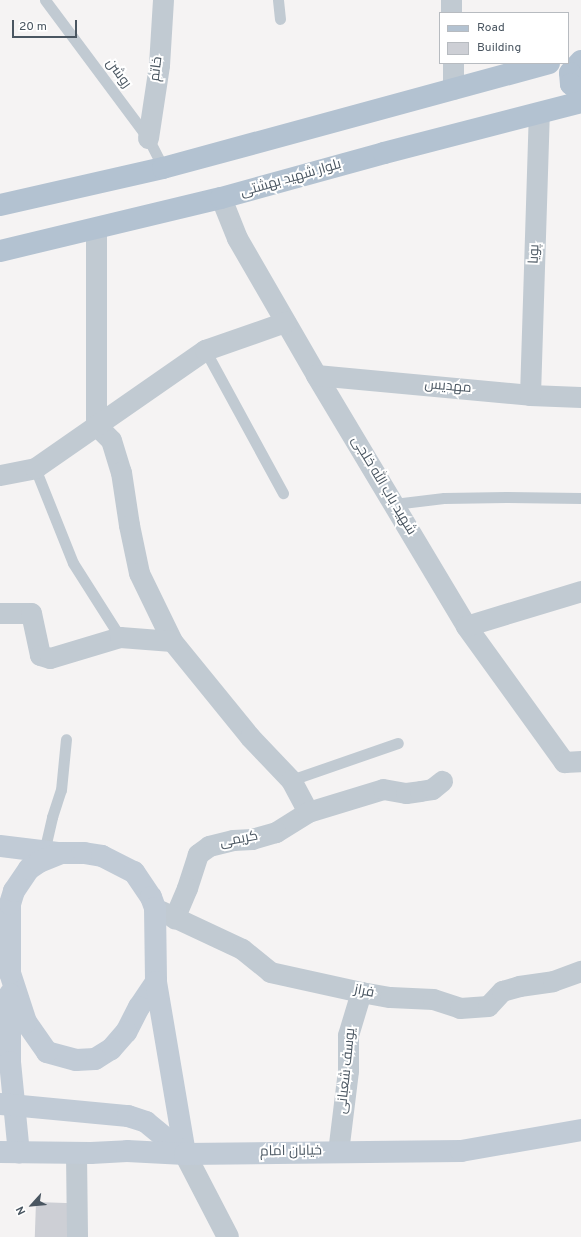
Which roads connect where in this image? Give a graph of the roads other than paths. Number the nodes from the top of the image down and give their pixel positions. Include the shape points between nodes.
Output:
1 (45, 0) edge
2 (163, 0) edge
3 (278, 0) edge
4 (451, 0) edge
5 (451, 12) edge
6 (280, 19) dead end
7 (581, 54) edge
8 (569, 58) edge
9 (581, 61) edge
10 (453, 64) edge
11 (545, 64) edge
12 (453, 89) junction
13 (581, 93) edge
14 (581, 102) edge
15 (539, 113) junction
16 (148, 138) junction
17 (163, 168) junction
18 (221, 198) junction
19 (0, 206) edge
20 (96, 228) junction
21 (0, 251) edge
22 (285, 322) junction
23 (205, 350) junction
24 (316, 375) junction
25 (530, 395) junction
26 (581, 397) edge
27 (96, 425) junction
28 (35, 468) junction
29 (0, 475) edge
30 (282, 493) dead end
31 (581, 498) edge
32 (394, 504) junction
33 (581, 591) edge
34 (0, 613) edge
35 (466, 626) junction
36 (120, 637) junction
37 (172, 641) junction
38 (66, 739) dead end
39 (398, 743) dead end
40 (573, 762) edge
41 (291, 780) junction
42 (442, 781) dead end
43 (308, 812) junction
44 (0, 846) edge
45 (52, 853) junction
46 (154, 908) junction
47 (174, 918) junction
48 (581, 971) edge
49 (10, 973) junction
50 (156, 982) junction
51 (361, 992) junction
52 (6, 1104) edge
53 (581, 1130) edge
54 (9, 1152) edge
55 (338, 1152) junction
56 (76, 1153) junction
57 (185, 1154) junction
58 (77, 1237) edge
59 (228, 1237) edge

1 - 16 lane, روشن
2 - 16 street, خاتم via 159,65
3 - 6 lane
4 - 5 street
7 - 8 main road
9 - 13 main road via 570,73 571,84
10 - 12 street
11 - 12 main road
12 - 17 main road
14 - 15 main road, بلوار شهید بهشتی
15 - 18 main road, بلوار شهید بهشتی
15 - 25 street, پویا
16 - 17 lane, روشن
17 - 19 main road
18 - 20 main road, بلوار شهید بهشتی
18 - 22 street, شهید باب الله خلجی via 237,238
20 - 21 main road, بلوار شهید بهشتی
20 - 27 street
22 - 23 street
22 - 24 street, شهید باب الله خلجی
23 - 27 street
23 - 30 lane
24 - 25 street, مهدیس
24 - 32 street, شهید باب الله خلجی
25 - 26 street, مهدیس
27 - 28 street
27 - 37 street via 111,440 121,472 139,573
28 - 29 street
28 - 36 lane via 73,562
31 - 32 lane via 444,498
32 - 35 street, شهید باب الله خلجی
33 - 35 street
34 - 36 street via 31,613 40,655 50,658
35 - 40 street, شهید باب الله خلجی
36 - 37 street
37 - 41 street via 250,737
38 - 45 lane via 61,790 52,817
39 - 41 lane
41 - 43 street
42 - 43 street, کریمی via 432,789 406,793 383,789
43 - 47 street, کریمی via 276,832 209,846 198,854
44 - 45 main road
45 - 46 main road via 102,856 134,872 151,897
45 - 49 main road via 29,869 14,891 10,904
46 - 47 street, فراز
46 - 50 main road
47 - 51 street, فراز via 242,949 270,972
48 - 51 street, فراز via 553,981 502,991 488,1006 460,1008 434,999 390,997
49 - 50 main road via 26,1022 47,1052 76,1060 95,1059 111,1049 126,1032
49 - 52 main road via 10,1062
50 - 57 main road
51 - 55 street, یوسف شعبانی via 348,1035 348,1070
52 - 54 main road
52 - 57 main road via 128,1116 146,1122
53 - 55 main road, خیابان امام via 461,1151
54 - 56 main road, خیابان امام
55 - 57 main road, خیابان امام
56 - 57 main road, خیابان امام via 126,1151
56 - 58 street
57 - 59 street

